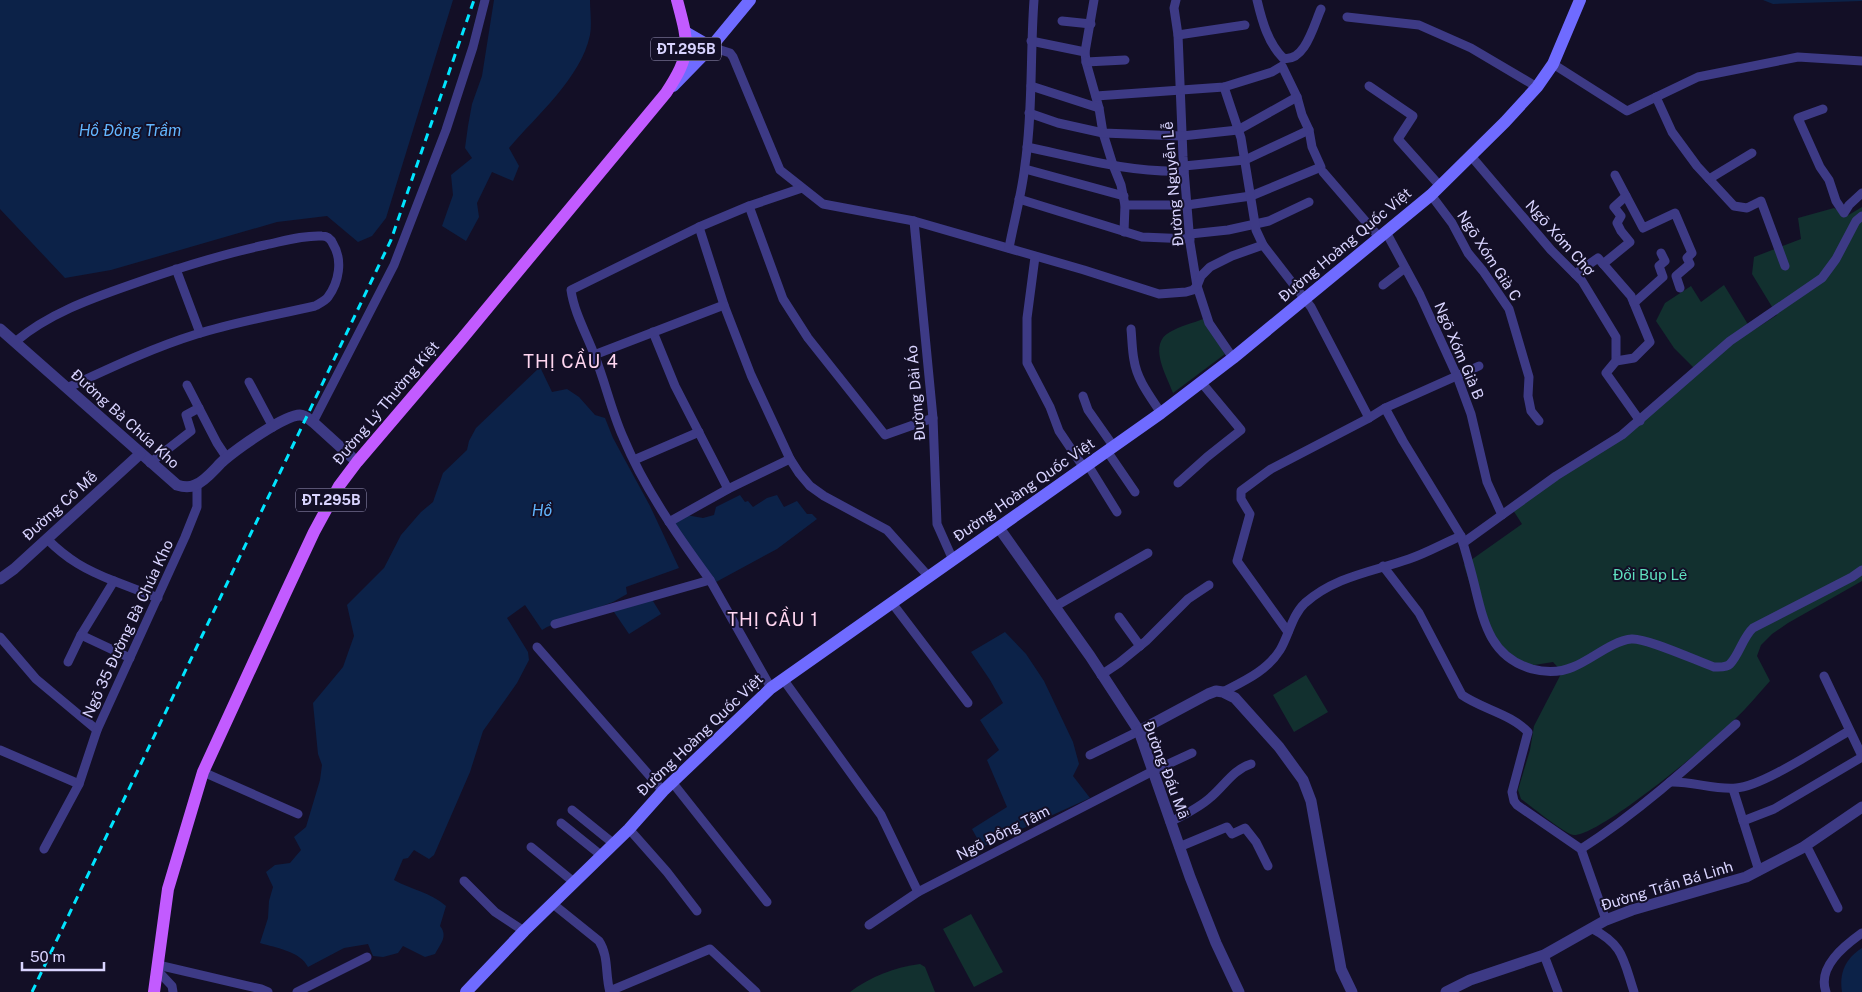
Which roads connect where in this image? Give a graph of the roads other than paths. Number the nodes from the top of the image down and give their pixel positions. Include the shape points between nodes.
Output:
1 (485, 0) edge
2 (677, 0) edge
3 (750, 0) edge
4 (1034, 0) edge
5 (1094, 0) edge
6 (1176, 0) edge
7 (1257, 0) edge
8 (1580, 0) edge
9 (1321, 9) dead end
10 (1347, 17) dead end
11 (1062, 21) dead end
12 (1091, 24) junction
13 (1244, 25) dead end
14 (685, 32) junction
15 (1178, 34) junction
16 (1031, 41) junction
17 (711, 47) junction
18 (1085, 52) junction
19 (1125, 60) dead end
20 (1862, 61) edge
21 (1086, 62) junction
22 (1553, 64) junction
23 (1031, 86) junction
24 (1369, 86) dead end
25 (1224, 87) junction
26 (1537, 87) junction
27 (1180, 90) junction
28 (666, 93) junction
29 (1096, 96) junction
30 (1297, 97) junction
31 (1656, 97) junction
32 (1099, 108) junction
33 (1823, 109) dead end
34 (1029, 113) junction
35 (1238, 130) junction
36 (1309, 130) junction
37 (1103, 133) junction
38 (1182, 136) junction
39 (1027, 147) junction
40 (1752, 153) dead end
41 (1471, 156) junction
42 (1245, 160) junction
43 (1113, 165) junction
44 (1184, 168) junction
45 (1025, 169) junction
46 (1323, 172) dead end
47 (1615, 175) dead end
48 (1709, 179) junction
49 (1440, 186) junction
50 (802, 188) junction
51 (1862, 193) edge
52 (1430, 195) junction
53 (1251, 196) junction
54 (1626, 196) junction
55 (1019, 199) junction
56 (1125, 200) junction
57 (1309, 202) dead end
58 (1187, 205) junction
59 (749, 206) junction
60 (1862, 216) edge
61 (914, 221) junction
62 (1255, 224) junction
63 (699, 227) junction
64 (1124, 232) junction
65 (1383, 235) junction
66 (1190, 236) junction
67 (1263, 245) junction
68 (1009, 248) junction
69 (1661, 253) dead end
70 (1035, 256) junction
71 (1603, 264) junction
72 (1785, 266) dead end
73 (1405, 268) junction
74 (176, 269) junction
75 (1575, 274) junction
76 (1382, 284) dead end
77 (1197, 286) junction
78 (1680, 288) dead end
79 (1305, 299) junction
80 (1634, 303) junction
81 (724, 305) junction
82 (0, 329) edge
83 (1131, 329) dead end
84 (653, 332) junction
85 (200, 333) junction
86 (15, 342) junction
87 (594, 355) junction
88 (1233, 358) junction
89 (1616, 361) junction
90 (1479, 366) dead end
91 (1458, 376) junction
92 (250, 382) dead end
93 (1201, 382) junction
94 (187, 385) dead end
95 (67, 388) junction
96 (1083, 396) dead end
97 (199, 408) junction
98 (1384, 408) junction
99 (1161, 413) junction
100 (934, 418) junction
101 (1369, 418) junction
102 (1539, 420) dead end
103 (1640, 421) junction
104 (313, 422) junction
105 (273, 426) junction
106 (699, 432) junction
107 (1110, 449) junction
108 (140, 454) junction
109 (227, 458) junction
110 (790, 459) junction
111 (634, 460) junction
112 (357, 462) junction
113 (150, 463) junction
114 (1086, 466) junction
115 (1178, 483) dead end
116 (197, 485) junction
117 (728, 489) junction
118 (1135, 492) dead end
119 (1117, 512) dead end
120 (1502, 515) junction
121 (669, 522) junction
122 (998, 528) junction
123 (47, 539) junction
124 (1462, 539) junction
125 (1148, 553) dead end
126 (953, 560) junction
127 (1383, 566) junction
128 (1862, 570) edge
129 (929, 577) junction
130 (0, 579) edge
131 (710, 580) junction
132 (114, 581) junction
133 (1209, 585) dead end
134 (158, 598) junction
135 (892, 603) junction
136 (1054, 607) junction
137 (1119, 617) dead end
138 (555, 624) dead end
139 (1288, 632) junction
140 (81, 636) junction
141 (0, 637) edge
142 (1140, 646) junction
143 (537, 647) dead end
144 (130, 658) junction
145 (68, 662) dead end
146 (1101, 675) junction
147 (1824, 676) dead end
148 (783, 679) junction
149 (771, 688) junction
150 (1222, 692) junction
151 (968, 703) dead end
152 (1736, 724) dead end
153 (97, 730) junction
154 (1139, 731) junction
155 (1849, 731) junction
156 (0, 750) edge
157 (1192, 753) dead end
158 (1090, 755) dead end
159 (1862, 756) edge
160 (1251, 764) dead end
161 (1152, 771) junction
162 (203, 772) junction
163 (1670, 782) junction
164 (79, 784) junction
165 (668, 786) junction
166 (1733, 789) junction
167 (1862, 807) edge
168 (572, 810) dead end
169 (298, 814) dead end
170 (1743, 821) junction
171 (1170, 822) junction
172 (561, 823) dead end
173 (629, 829) junction
174 (614, 844) junction
175 (1806, 845) junction
176 (531, 847) dead end
177 (1179, 847) junction
178 (44, 849) dead end
179 (1580, 849) junction
180 (602, 856) junction
181 (1268, 866) dead end
182 (1759, 871) junction
183 (464, 882) dead end
184 (575, 883) junction
185 (918, 892) junction
186 (767, 902) dead end
187 (553, 904) junction
188 (1838, 908) dead end
189 (697, 911) dead end
190 (1606, 920) junction
191 (869, 925) dead end
192 (1591, 928) junction
193 (524, 931) junction
194 (1862, 934) edge
195 (1544, 955) junction
196 (367, 958) dead end
197 (157, 967) junction
198 (154, 992) edge
199 (173, 992) edge
200 (268, 992) edge
201 (297, 992) edge
202 (466, 992) edge
203 (610, 992) edge
204 (756, 992) edge
205 (1238, 992) edge
206 (1352, 992) edge
207 (1446, 992) edge
208 (1558, 992) edge
209 (1634, 992) edge
210 (1826, 992) edge

1 - 104 street via 446,130 394,265
2 - 14 main road, Đường Lý Thường Kiệt / ĐT.295B
3 - 17 main road
4 - 16 street
5 - 12 street
6 - 15 street, Đường Nguyễn Lễ
7 - 9 street via 1272,43 1284,58 1289,59 1305,47
8 - 22 main road, Đường Hoàng Quốc Việt
10 - 26 street via 1419,25 1470,48
11 - 12 street
12 - 18 street
13 - 15 street
14 - 17 main road
14 - 28 main road, Đường Lý Thường Kiệt / ĐT.295B via 685,58
15 - 27 street, Đường Nguyễn Lễ
16 - 18 street
16 - 23 street
17 - 28 main road
17 - 50 street via 733,57 780,170
18 - 21 street
19 - 21 street
20 - 31 street via 1798,57 1698,77
21 - 29 street
22 - 26 main road, Đường Hoàng Quốc Việt
22 - 31 street via 1627,111
23 - 32 street
23 - 34 street
24 - 49 street via 1413,116 1398,140
25 - 27 street
25 - 30 street via 1282,66
25 - 35 street
26 - 41 main road, Đường Hoàng Quốc Việt
27 - 29 street
27 - 38 street, Đường Nguyễn Lễ
28 - 112 main road, Đường Lý Thường Kiệt / ĐT.295B
29 - 32 street
30 - 35 street
30 - 36 street
31 - 48 street via 1672,132
32 - 37 street
33 - 51 street via 1798,118 1820,167 1844,213
34 - 37 street
34 - 39 street
35 - 38 street
35 - 42 street
36 - 42 street
36 - 53 street via 1321,167
37 - 38 street
37 - 43 street
38 - 44 street, Đường Nguyễn Lễ
39 - 43 street
39 - 45 street
40 - 48 street
41 - 49 main road, Đường Hoàng Quốc Việt
41 - 75 street, Ngõ Xóm Chợ
42 - 44 street
42 - 53 street
43 - 44 street via 1156,172
43 - 56 street
44 - 58 street, Đường Nguyễn Lễ
45 - 55 street
45 - 56 street
46 - 65 street, Ngõ Xóm Già B
47 - 54 street
48 - 72 street via 1734,206 1747,208 1761,202
49 - 52 main road, Đường Hoàng Quốc Việt
50 - 59 street
50 - 61 street via 823,204
52 - 65 main road, Đường Hoàng Quốc Việt
52 - 102 street, Ngõ Xóm Già C via 1509,309 1529,377 1528,396 1532,411
53 - 58 street
53 - 62 street
54 - 71 street via 1614,207 1621,216 1617,223 1630,242
54 - 78 street via 1644,228 1676,214 1692,253 1687,258 1690,264 1676,276
55 - 64 street
55 - 68 street
56 - 58 street
56 - 64 street
57 - 62 street
58 - 66 street, Đường Nguyễn Lễ
59 - 63 street
59 - 100 street via 783,299 808,338 884,435
60 - 103 street via 1822,278 1730,341
61 - 68 street
61 - 100 street, Đường Dải Áo
62 - 66 street
62 - 67 street
63 - 81 street
63 - 87 street via 571,290
64 - 66 street via 1142,237
65 - 73 street, Ngõ Xóm Già B
65 - 79 main road, Đường Hoàng Quốc Việt
66 - 77 street, Đường Nguyễn Lễ
67 - 77 street via 1210,267
67 - 79 street
68 - 70 street
69 - 80 street via 1665,261 1659,266 1664,277
70 - 77 street via 1159,294 1186,292
70 - 114 street via 1026,318 1027,363 1059,430
71 - 75 street via 1598,258
71 - 80 street
73 - 76 street
73 - 91 street, Ngõ Xóm Già B
74 - 85 street
74 - 85 street via 302,237 330,238 338,251 339,270 333,288 327,299 316,306
74 - 86 street via 78,303 28,330
75 - 89 street, Ngõ Xóm Chợ via 1616,337
77 - 88 street, Đường Nguyễn Lễ via 1209,323
79 - 88 main road, Đường Hoàng Quốc Việt
79 - 101 street
80 - 89 street via 1650,342 1634,358
81 - 84 street
81 - 110 street via 751,375
82 - 86 street, Đường Bà Chúa Kho
83 - 99 street via 1138,374
84 - 87 street
84 - 106 street via 675,386
85 - 95 street via 122,362
86 - 95 street, Đường Bà Chúa Kho
87 - 111 street
88 - 93 main road, Đường Hoàng Quốc Việt
89 - 103 street, Ngõ Xóm Chợ via 1606,373
90 - 91 street
91 - 98 street
91 - 120 street, Ngõ Xóm Già B via 1488,482
92 - 105 street
93 - 99 main road, Đường Hoàng Quốc Việt
93 - 115 street via 1241,430
94 - 97 street
95 - 108 street, Đường Bà Chúa Kho
96 - 107 street
97 - 109 street
97 - 113 street via 186,415 191,431
98 - 101 street
98 - 124 street
99 - 107 main road, Đường Hoàng Quốc Việt
100 - 126 street, Đường Dải Áo via 937,524
101 - 139 street via 1271,469 1241,492 1241,499 1250,514 1237,561
103 - 120 street
104 - 105 street via 300,415
104 - 112 street
105 - 109 street
106 - 111 street
106 - 117 street
107 - 114 main road, Đường Hoàng Quốc Việt
107 - 118 street
108 - 113 street, Đường Bà Chúa Kho
108 - 123 street, Đường Cô Mễ
109 - 116 street
110 - 117 street
110 - 129 street via 810,486 888,530
111 - 121 street
112 - 162 main road, Đường Lý Thường Kiệt / ĐT.295B via 339,486 314,532
113 - 116 street, Đường Bà Chúa Kho via 177,485
114 - 119 street
114 - 122 main road, Đường Hoàng Quốc Việt
116 - 134 street, Ngõ 35 Đường Bà Chúa Kho via 197,507
117 - 121 street
120 - 124 street
121 - 131 street
122 - 126 main road, Đường Hoàng Quốc Việt
122 - 136 street, Đường Đấu Mã
123 - 130 street, Đường Cô Mễ
123 - 132 street via 84,569
124 - 127 street
124 - 128 street via 1484,621 1495,644 1514,662 1552,673 1573,668 1631,639 1646,641 1714,667 1723,667 1730,664 1753,628
125 - 136 street
126 - 129 main road, Đường Hoàng Quốc Việt
127 - 139 street via 1333,584 1318,594 1303,605
127 - 179 street via 1419,613 1462,695 1520,724 1528,732 1512,792 1517,805
129 - 135 main road, Đường Hoàng Quốc Việt
131 - 138 street
131 - 149 street
132 - 134 street
132 - 140 street
133 - 142 street via 1188,599
134 - 144 street, Ngõ 35 Đường Bà Chúa Kho
135 - 148 main road, Đường Hoàng Quốc Việt
135 - 151 street
136 - 146 street, Đường Đấu Mã
137 - 142 street
139 - 150 street via 1280,650 1268,664
140 - 144 street
140 - 145 street
141 - 153 street via 36,679
142 - 146 street
143 - 165 street
144 - 153 street, Ngõ 35 Đường Bà Chúa Kho
146 - 154 street, Đường Đấu Mã
147 - 155 street
148 - 149 main road, Đường Hoàng Quốc Việt
148 - 185 street via 881,815
149 - 165 main road, Đường Hoàng Quốc Việt
150 - 154 street via 1208,694
150 - 206 street via 1243,706 1303,780 1311,801 1341,969
152 - 163 street
153 - 164 street, Ngõ 35 Đường Bà Chúa Kho
154 - 158 street
154 - 161 street, Đường Đấu Mã
155 - 159 street
155 - 166 street via 1773,774 1743,788
156 - 164 street
157 - 161 street, Ngõ Đồng Tâm
159 - 170 street via 1774,809
160 - 171 street via 1241,767 1197,808
161 - 171 street, Đường Đấu Mã
161 - 185 street, Ngõ Đồng Tâm
162 - 169 street
162 - 197 main road, Đường Lý Thường Kiệt / ĐT.295B via 168,889
163 - 166 street
163 - 179 street via 1609,831
164 - 178 street, Ngõ 35 Đường Bà Chúa Kho
165 - 173 main road, Đường Hoàng Quốc Việt
165 - 186 street
166 - 170 street
167 - 175 street, Đường Trần Bá Linh
168 - 174 street
170 - 182 street
171 - 177 street, Đường Đấu Mã
172 - 180 street
173 - 174 main road, Đường Hoàng Quốc Việt
173 - 189 street
174 - 180 main road, Đường Hoàng Quốc Việt
175 - 182 street, Đường Trần Bá Linh
175 - 188 street
176 - 184 street
177 - 181 street via 1227,827 1232,834 1245,828
177 - 205 street, Đường Đấu Mã
179 - 190 street
180 - 184 main road, Đường Hoàng Quốc Việt
182 - 190 street, Đường Trần Bá Linh
183 - 193 street via 495,912
184 - 187 main road, Đường Hoàng Quốc Việt
185 - 191 street, Ngõ Đồng Tâm
187 - 193 main road, Đường Hoàng Quốc Việt
187 - 203 street via 603,947
190 - 192 street, Đường Trần Bá Linh
192 - 195 street, Đường Trần Bá Linh
192 - 209 street via 1607,936 1617,946
193 - 202 main road, Đường Hoàng Quốc Việt
194 - 210 street via 1842,948 1832,961 1824,984
195 - 207 street, Đường Trần Bá Linh via 1470,980
195 - 208 street
196 - 201 street
197 - 198 main road, Đường Lý Thường Kiệt / ĐT.295B
197 - 199 street
197 - 200 street
203 - 204 street via 710,949

